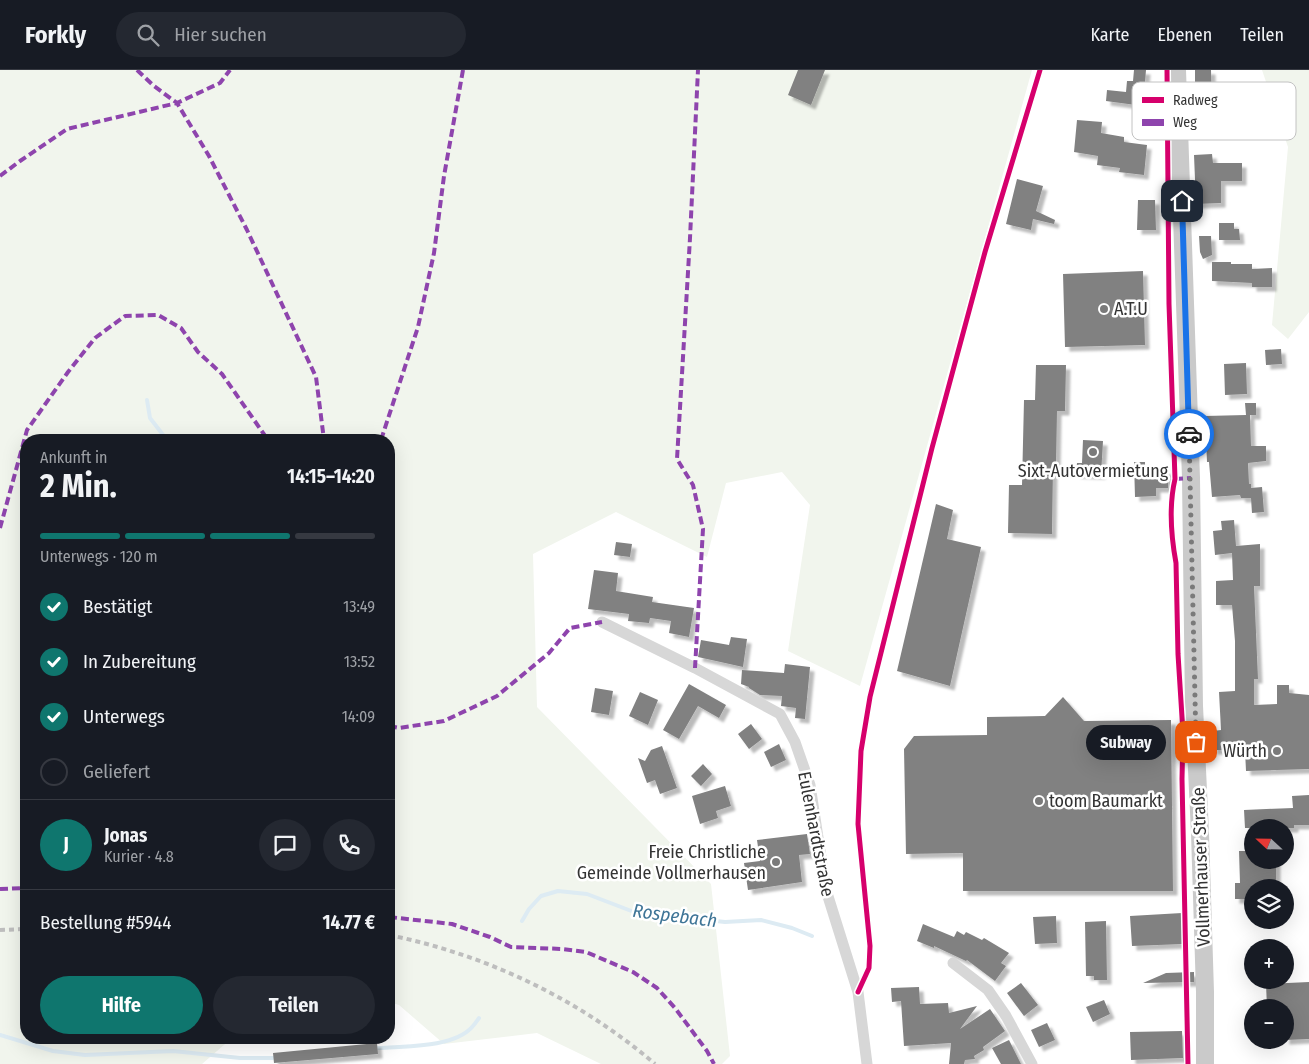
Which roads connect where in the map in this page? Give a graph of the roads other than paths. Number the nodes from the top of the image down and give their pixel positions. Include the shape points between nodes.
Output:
1 (1179, 140) edge
2 (602, 622) dead end
3 (953, 963) dead end
4 (867, 1064) edge
5 (1032, 1064) edge
6 (1205, 1064) edge

1 - 6 main road, Vollmerhauser Straße
2 - 4 street, Eulenhardtstraße via 780,714 795,742 810,785 826,890 858,992
3 - 5 street via 988,990

